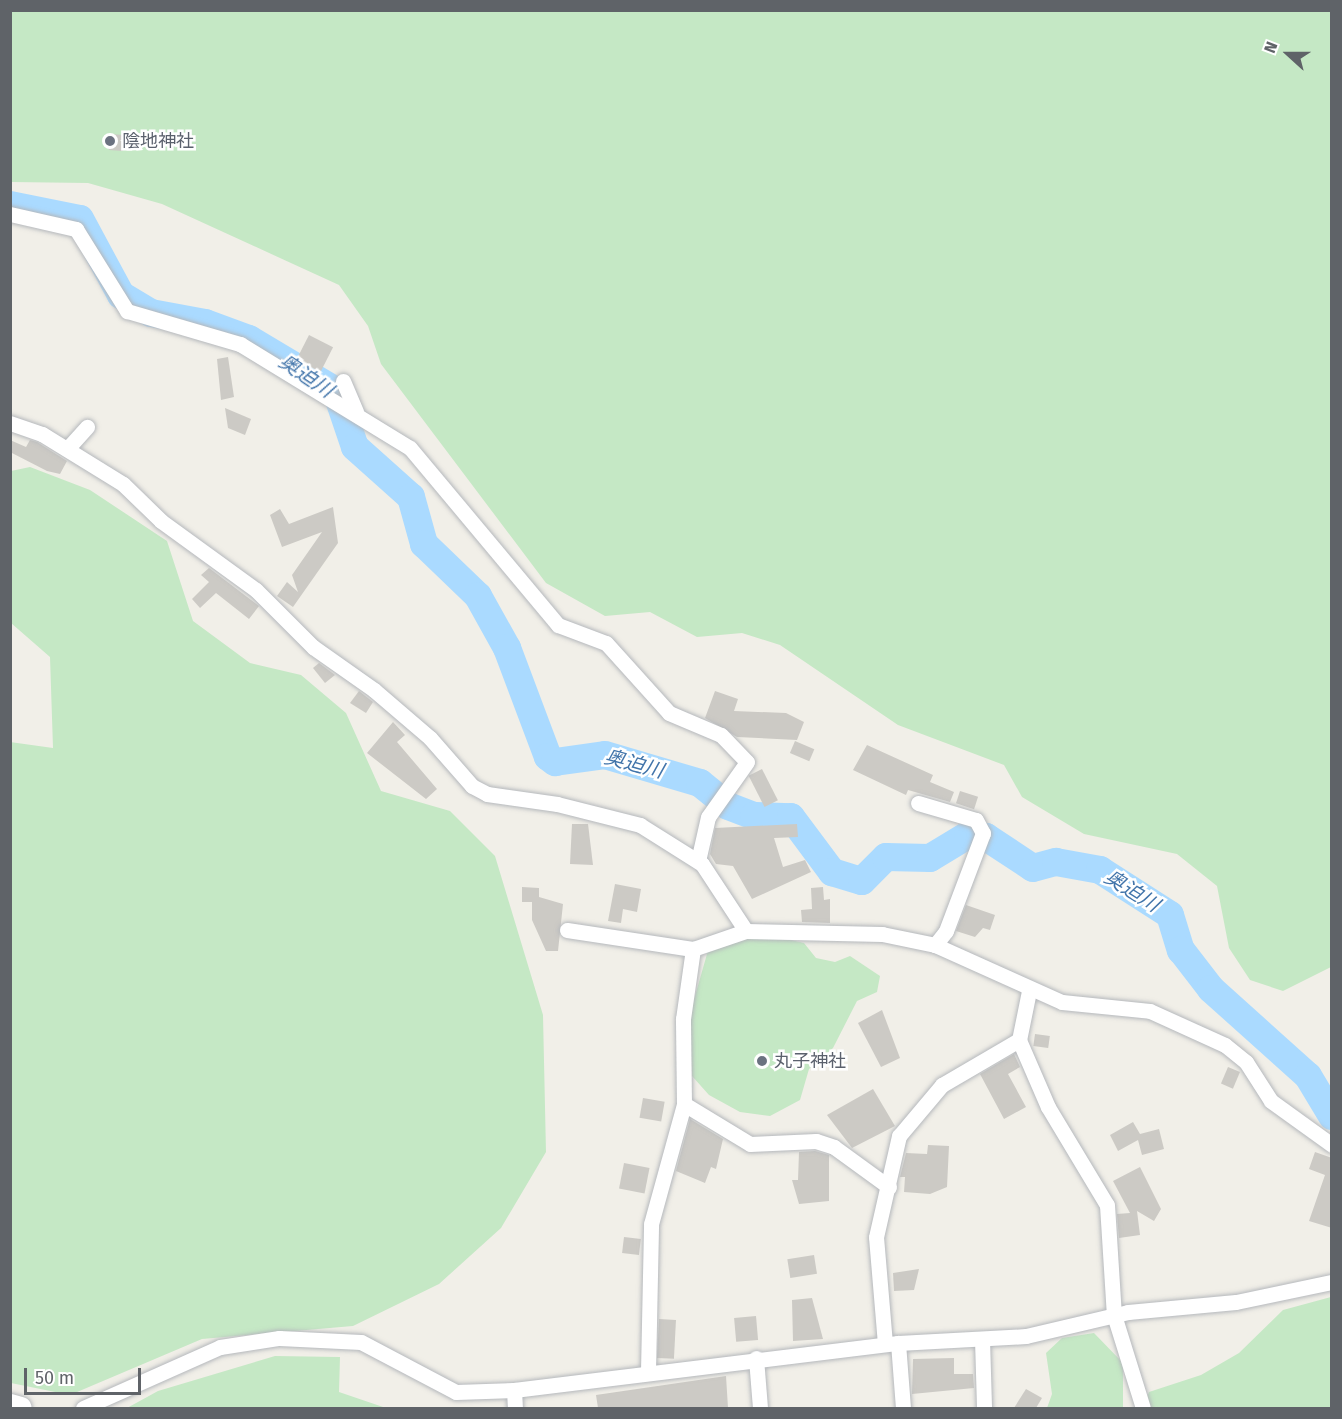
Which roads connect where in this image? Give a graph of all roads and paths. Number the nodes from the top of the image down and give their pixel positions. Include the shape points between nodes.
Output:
1 (10, 214) edge
2 (343, 381) dead end
3 (356, 412) junction
4 (10, 423) edge
5 (87, 427) dead end
6 (67, 449) junction
7 (918, 803) dead end
8 (698, 861) junction
9 (567, 930) dead end
10 (746, 931) junction
11 (935, 945) junction
12 (693, 949) junction
13 (1029, 991) junction
14 (1019, 1040) junction
15 (684, 1104) junction
16 (1332, 1145) edge
17 (889, 1187) junction
18 (1332, 1282) edge
19 (1114, 1315) junction
20 (982, 1339) junction
21 (891, 1344) junction
22 (756, 1358) junction
23 (648, 1371) junction
24 (514, 1390) junction
25 (10, 1405) edge
26 (21, 1408) edge
27 (83, 1408) edge
28 (515, 1408) edge
29 (760, 1408) edge
30 (903, 1408) edge
31 (984, 1408) edge
32 (1143, 1408) edge

1 - 3 street via 76,229 127,311 240,344
2 - 3 street
3 - 8 street via 410,448 558,625 606,643 669,713 721,735 747,762 708,817
4 - 6 street
5 - 6 street
6 - 8 street via 123,484 160,521 256,590 313,647 430,738 472,786 487,794 620,818
7 - 11 street via 976,820 983,833 946,931
8 - 10 street
9 - 12 street
10 - 11 street via 882,934
10 - 12 street
11 - 13 street via 1012,977
12 - 15 street via 683,1019
13 - 14 street
13 - 16 street via 1062,1002 1150,1011 1225,1045 1246,1062 1271,1101
14 - 17 street via 942,1085 899,1136
14 - 19 street via 1048,1107 1099,1183 1107,1205
15 - 17 street via 750,1144 816,1141 834,1147
15 - 23 street via 654,1200
17 - 21 street via 875,1260
18 - 19 street via 1236,1302
19 - 20 street via 1026,1336
19 - 32 street
20 - 21 street
20 - 31 street
21 - 22 street
21 - 30 street
22 - 23 street
22 - 29 street
23 - 24 street
24 - 27 street via 456,1392 361,1342 279,1338 220,1347
24 - 28 street
25 - 26 street

